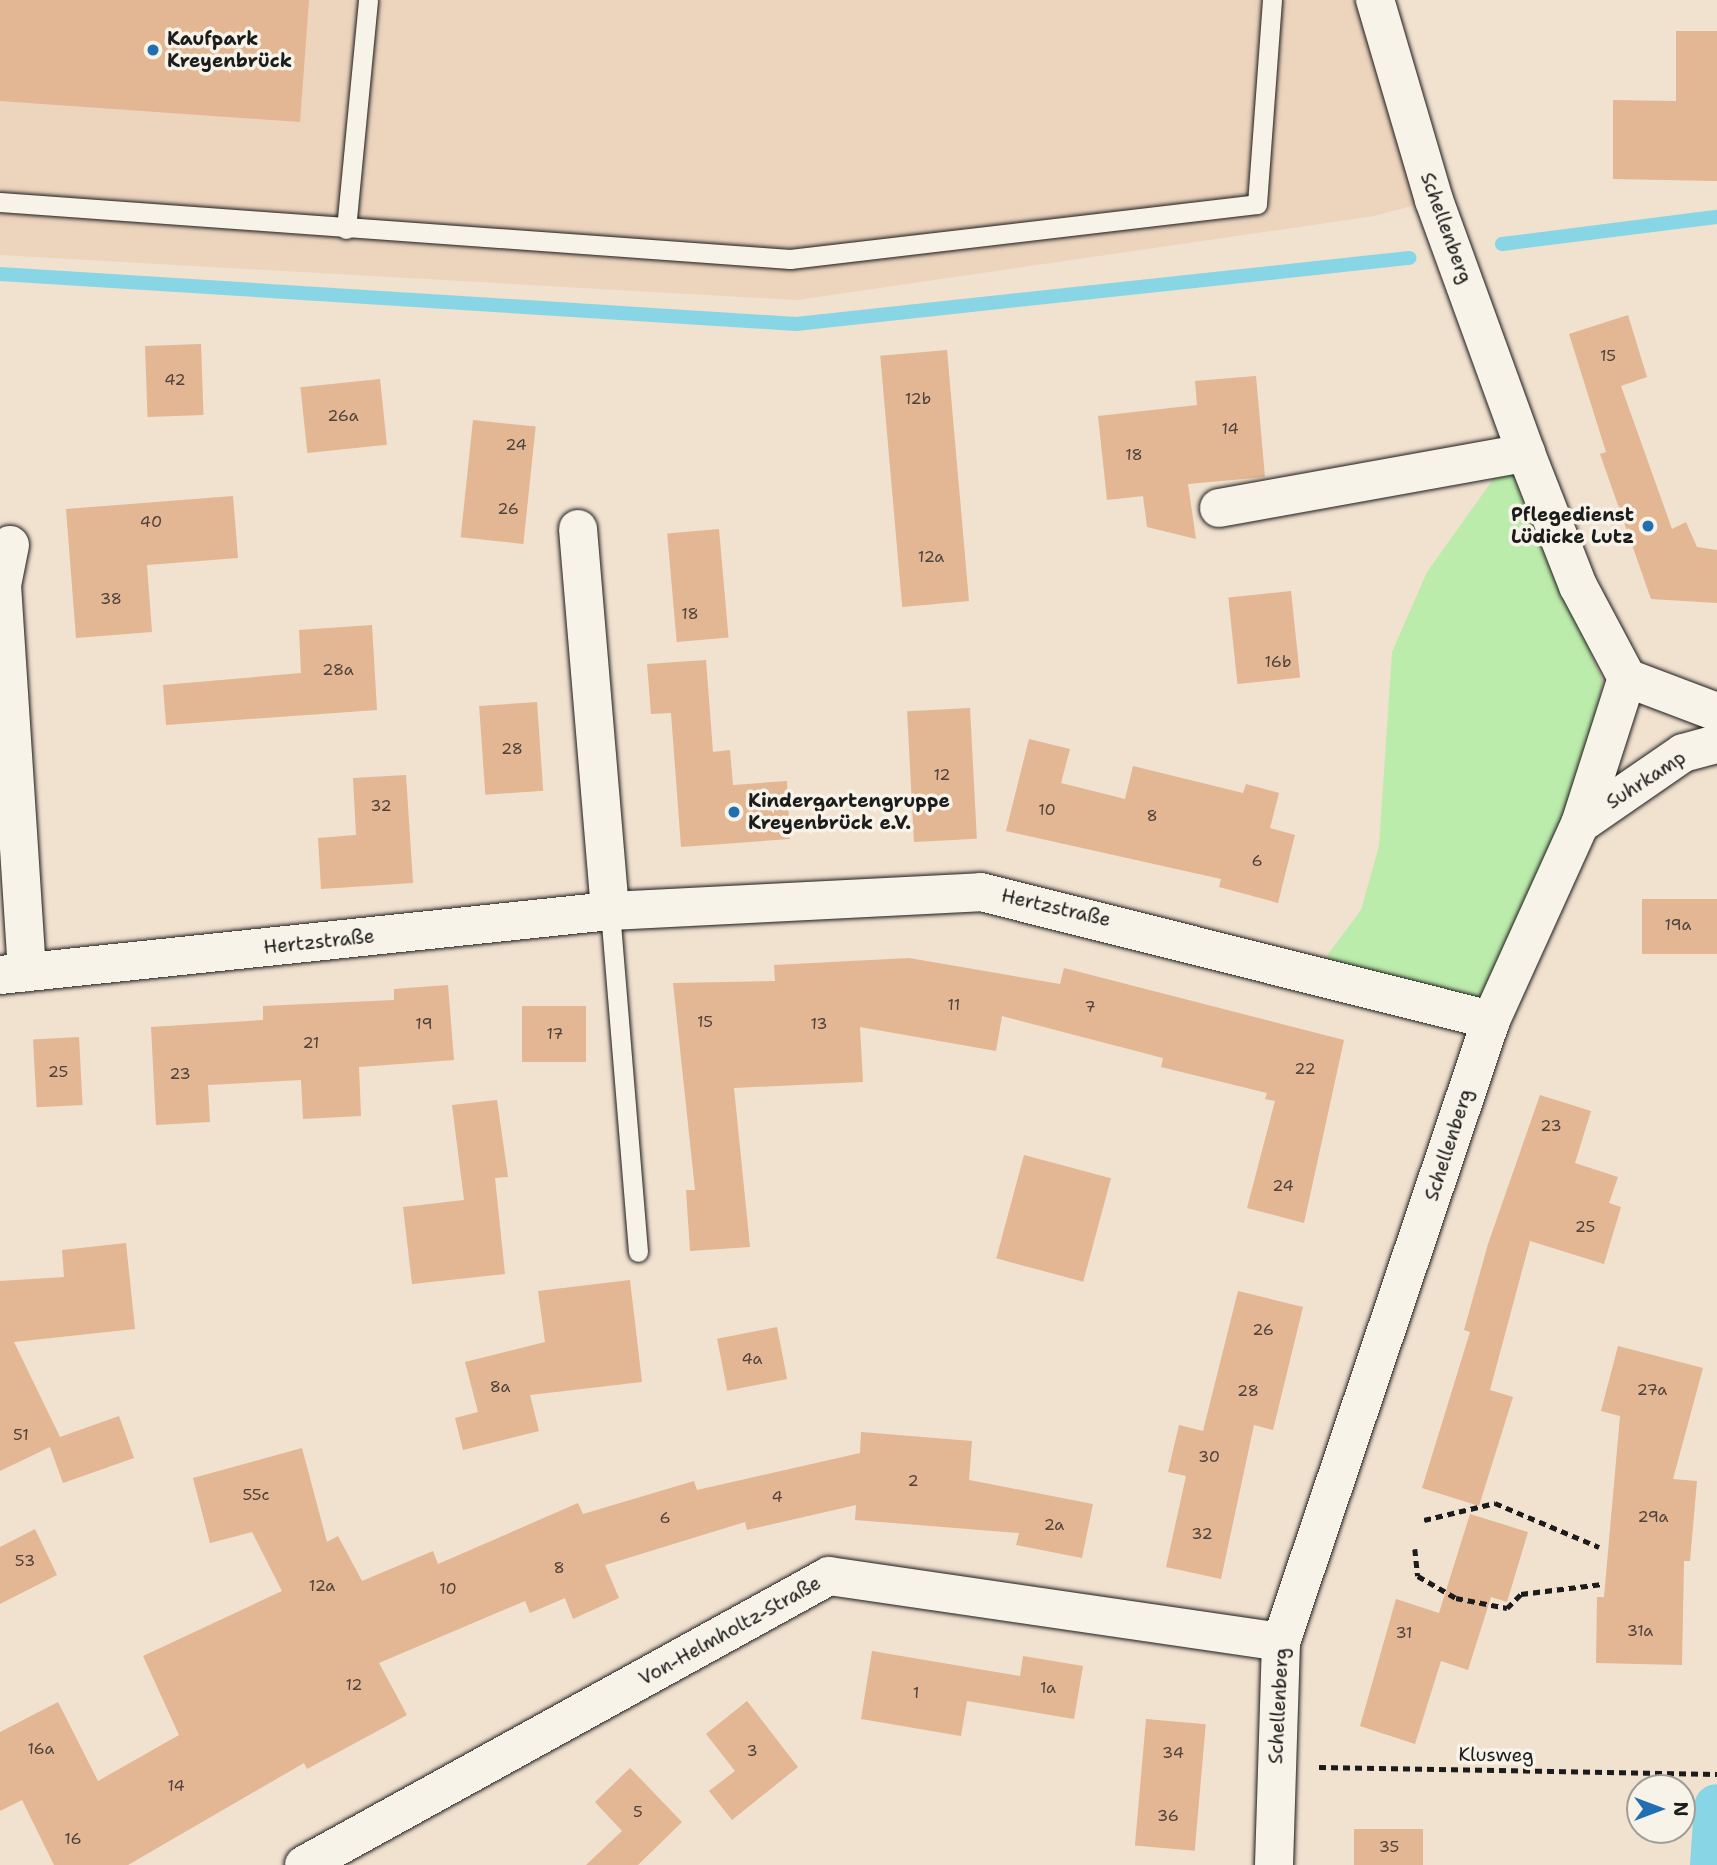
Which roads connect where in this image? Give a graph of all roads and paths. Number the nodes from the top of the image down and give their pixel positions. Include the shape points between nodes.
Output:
1 (368, 0) edge
2 (1272, 0) edge
3 (1375, 0) edge
4 (0, 202) edge
5 (346, 229) junction
6 (1526, 453) junction
7 (1219, 508) dead end
8 (578, 529) dead end
9 (10, 545) dead end
10 (1627, 678) junction
11 (1717, 712) edge
12 (1717, 744) edge
13 (1580, 824) junction
14 (610, 911) junction
15 (14, 973) edge
16 (1491, 1020) junction
17 (638, 1252) dead end
18 (1424, 1520) dead end
19 (1599, 1546) dead end
20 (1415, 1549) dead end
21 (1602, 1584) dead end
22 (1281, 1642) junction
23 (1275, 1774) junction
24 (1717, 1774) edge
25 (304, 1865) edge
26 (1274, 1865) edge

1 - 5 lane
2 - 5 lane via 1257,204 790,260
3 - 6 street, Schellenberg via 1434,200
4 - 5 lane
6 - 7 street
6 - 10 street, Schellenberg via 1578,586
8 - 14 street
9 - 15 street, Hertzstraße via 2,585
10 - 11 street
10 - 13 street, Schellenberg
12 - 13 street, Suhrkamp via 1683,752
13 - 16 street, Schellenberg
14 - 15 street, Hertzstraße
14 - 16 street, Hertzstraße via 981,892
14 - 17 lane
16 - 22 street, Schellenberg
18 - 19 path via 1495,1503
20 - 21 path via 1418,1576 1455,1598 1507,1608 1521,1594
22 - 23 street, Schellenberg
22 - 25 street, Von-Helmholtz-Straße via 829,1576
23 - 24 path, Klusweg via 1305,1767
23 - 26 street, Schellenberg

